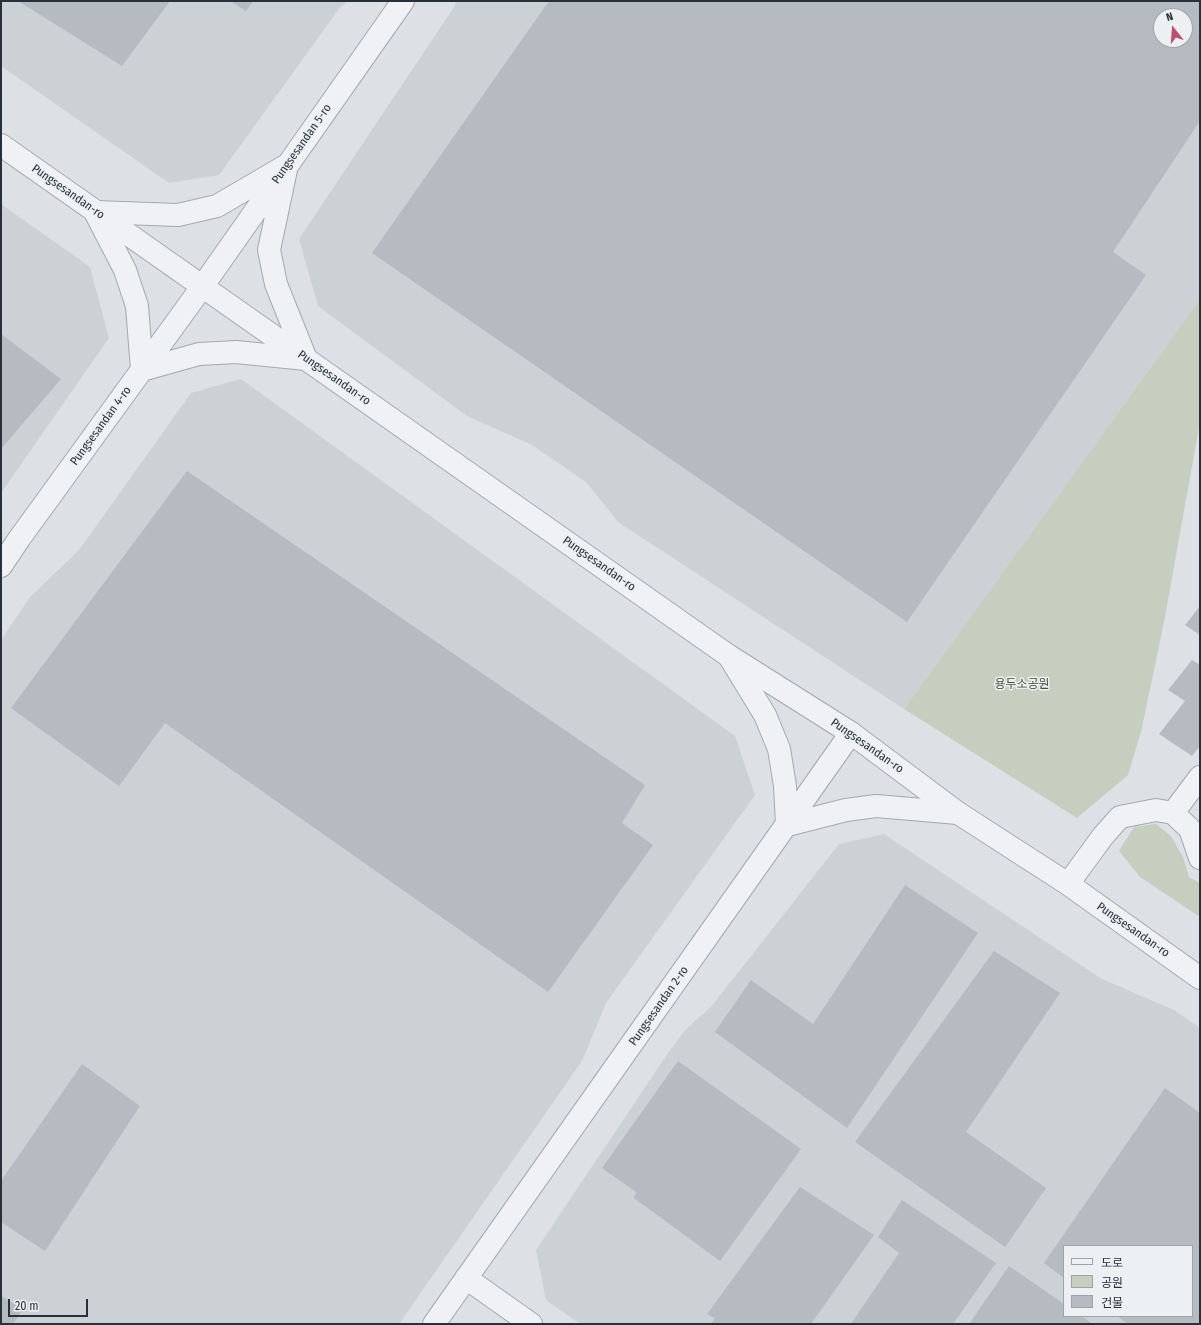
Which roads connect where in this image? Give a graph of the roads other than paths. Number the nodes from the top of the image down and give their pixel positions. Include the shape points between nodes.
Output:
1 (403, 1) edge
2 (1, 145) edge
3 (287, 165) junction
4 (95, 212) junction
5 (202, 287) junction
6 (306, 359) junction
7 (142, 370) junction
8 (1, 566) edge
9 (729, 656) junction
10 (850, 733) junction
11 (1200, 777) edge
12 (958, 813) junction
13 (1173, 813) junction
14 (787, 824) junction
15 (1200, 858) edge
16 (1068, 884) junction
17 (1200, 978) edge
18 (466, 1278) junction
19 (434, 1324) edge
20 (531, 1324) edge

1 - 3 street, Pungsesandan 5-ro
2 - 4 street, Pungsesandan-ro
3 - 4 street via 217,206 178,215
3 - 5 street, Pungsesandan 5-ro
3 - 6 street via 269,250 276,284
4 - 5 street, Pungsesandan-ro
4 - 7 street via 125,270 137,306
5 - 6 street, Pungsesandan-ro
5 - 7 street, Pungsesandan 4-ro
6 - 7 street via 236,352 199,354
6 - 9 street, Pungsesandan-ro
7 - 8 street, Pungsesandan 4-ro
9 - 10 street, Pungsesandan-ro
9 - 14 street via 765,715 779,749 785,786
10 - 12 street, Pungsesandan-ro
10 - 14 street, Pungsesandan 2-ro
11 - 13 street
12 - 14 street via 876,806 846,810
12 - 16 street, Pungsesandan-ro
13 - 15 street via 1190,828
13 - 16 street via 1156,810 1120,817
14 - 18 street, Pungsesandan 2-ro
16 - 17 street, Pungsesandan-ro
18 - 19 street, Pungsesandan 2-ro
18 - 20 street

